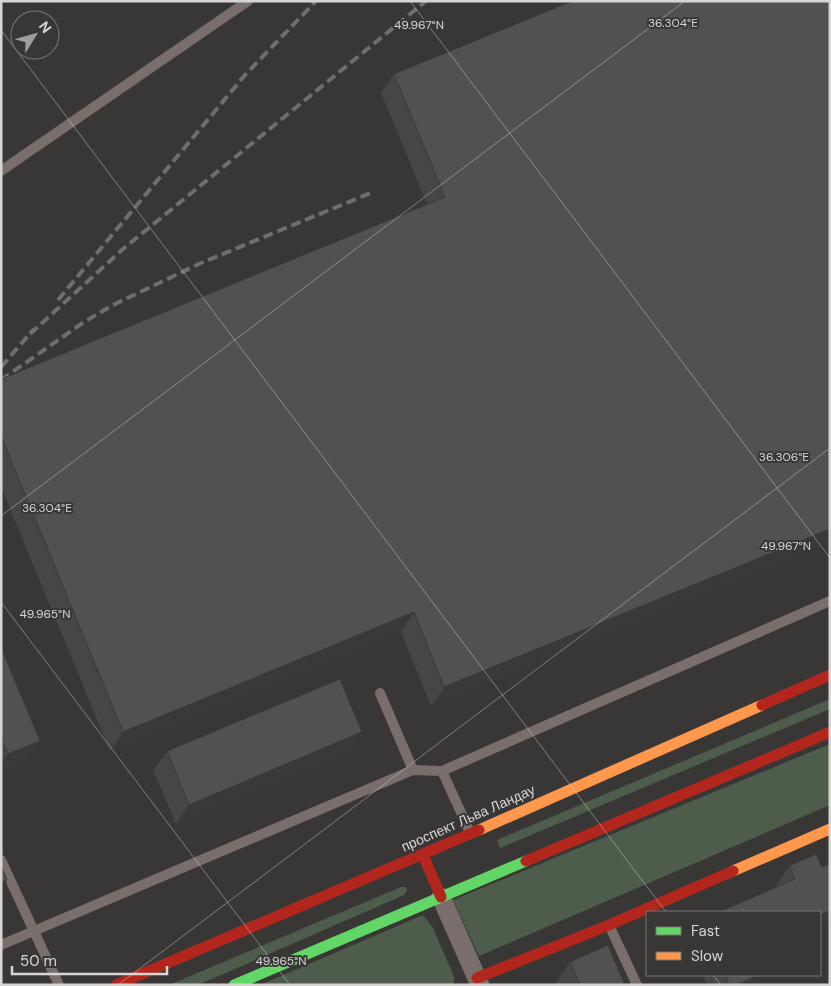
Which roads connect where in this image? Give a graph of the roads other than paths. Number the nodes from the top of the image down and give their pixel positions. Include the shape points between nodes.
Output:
1 (248, 1) edge
2 (1, 171) edge
3 (830, 602) edge
4 (830, 675) edge
5 (380, 693) dead end
6 (830, 732) edge
7 (413, 770) junction
8 (442, 771) junction
9 (830, 829) edge
10 (471, 833) junction
11 (422, 855) junction
12 (1, 860) edge
13 (441, 896) junction
14 (609, 925) junction
15 (34, 931) junction
16 (1, 945) edge
17 (478, 982) edge
18 (59, 985) edge
19 (116, 985) edge
20 (234, 985) edge
21 (637, 985) edge

1 - 2 lane
3 - 8 lane
4 - 10 main road, проспект Льва Ландау
5 - 7 lane
6 - 13 main road
7 - 8 lane
7 - 15 lane
8 - 10 lane
9 - 14 main road
10 - 11 main road, проспект Льва Ландау
11 - 13 main road
11 - 19 main road, проспект Льва Ландау
12 - 15 lane
13 - 17 street
13 - 20 main road
14 - 17 main road
14 - 21 lane
15 - 16 lane
15 - 18 lane

